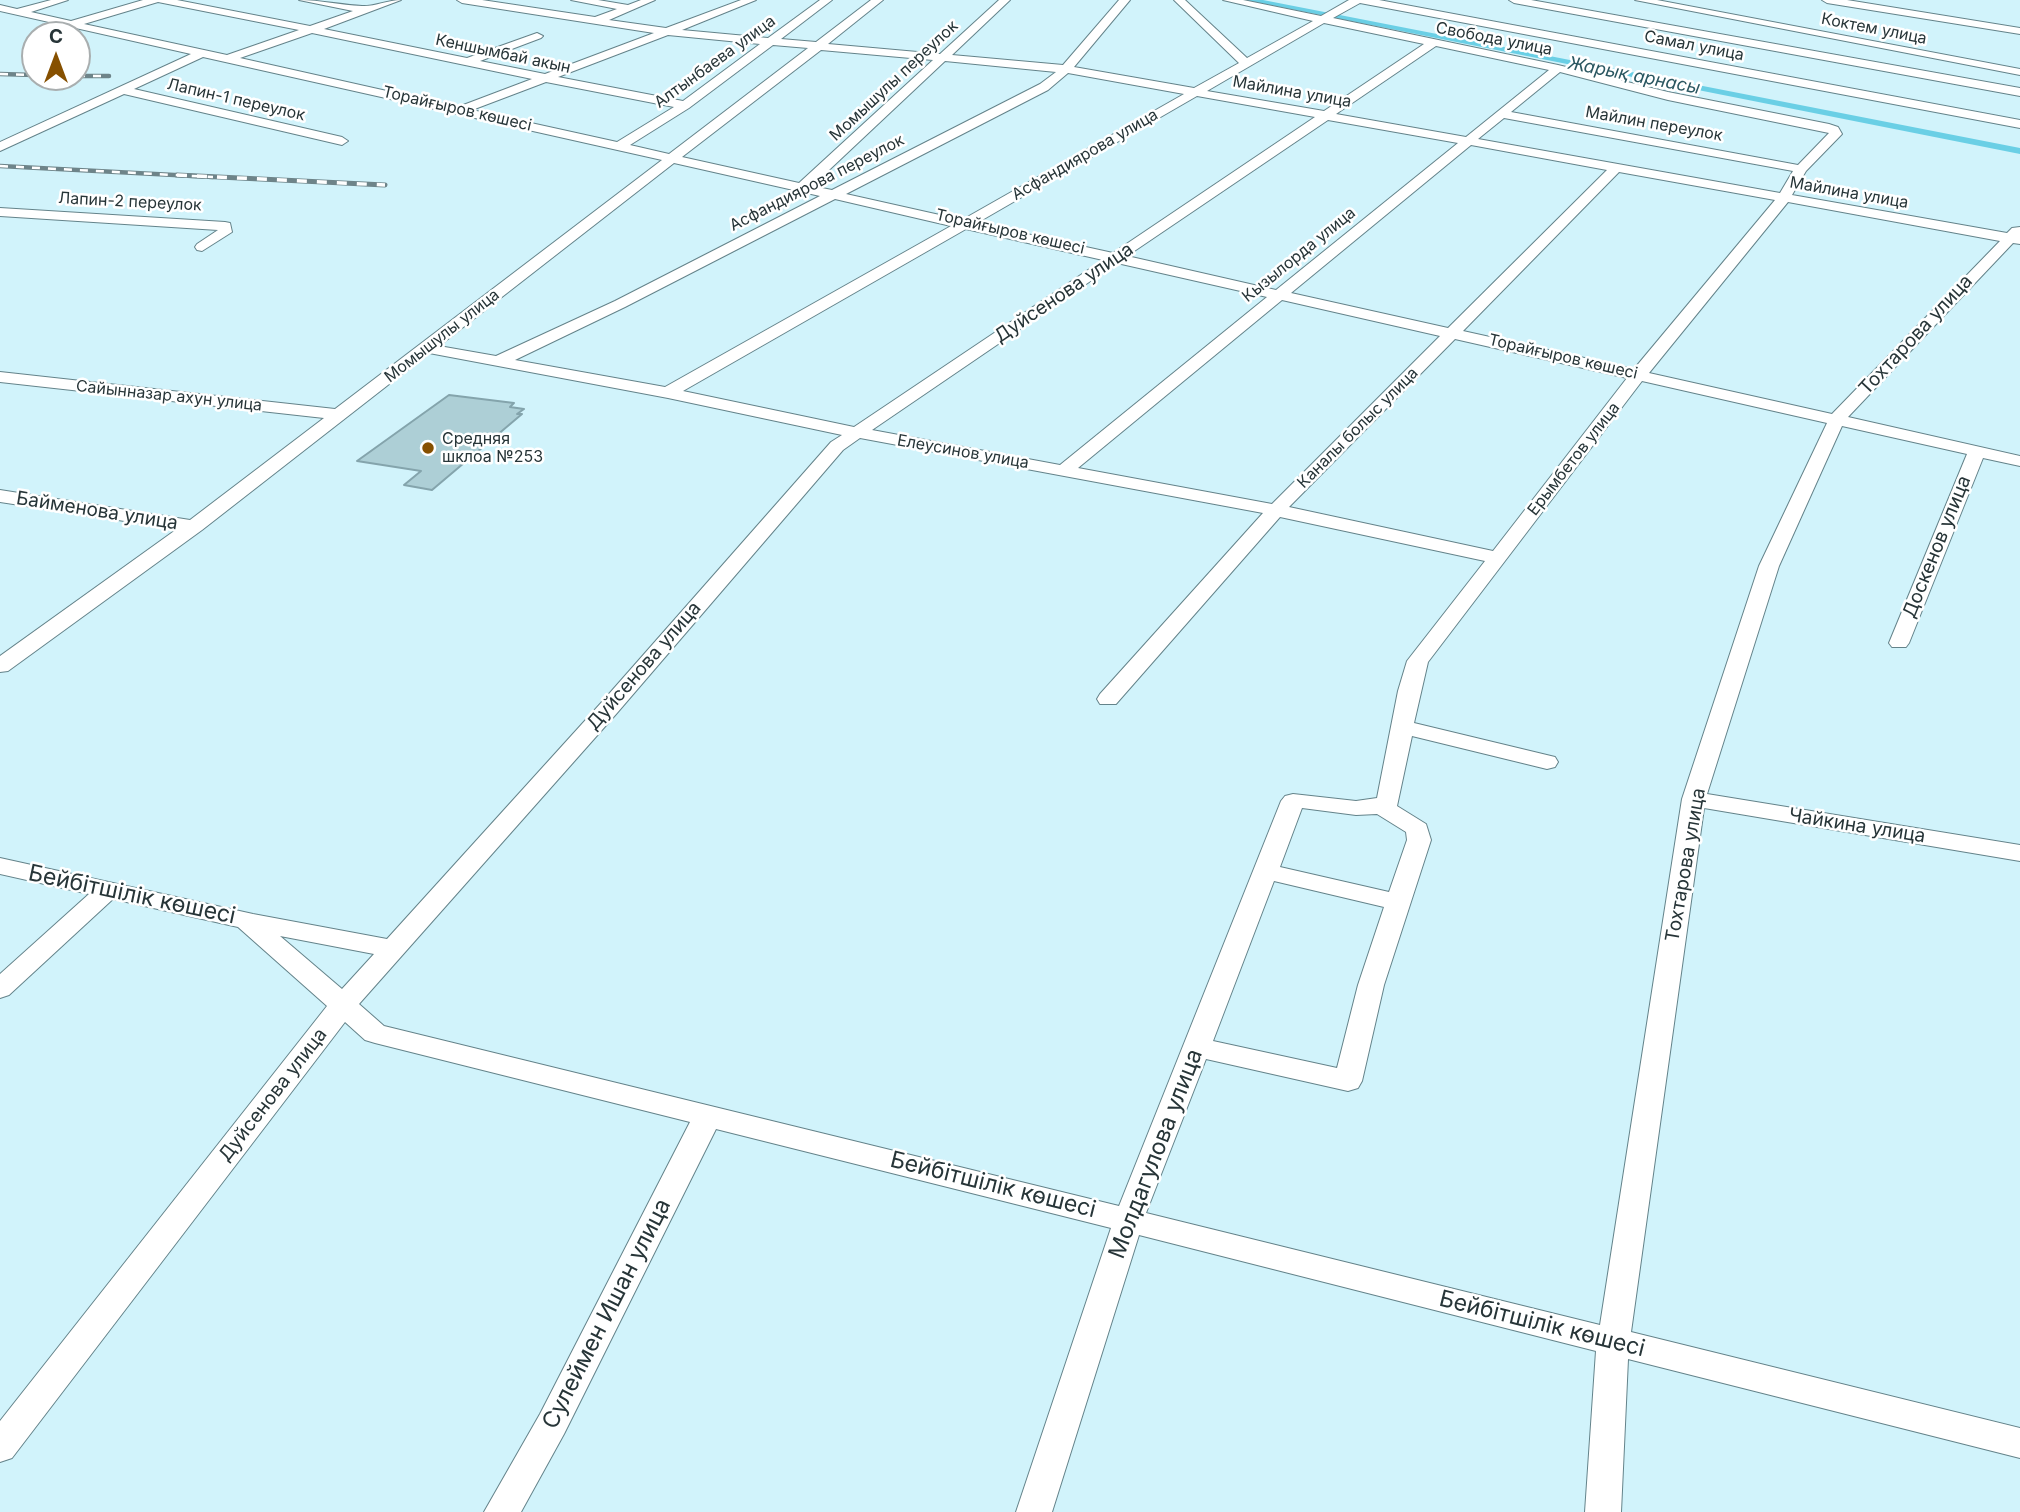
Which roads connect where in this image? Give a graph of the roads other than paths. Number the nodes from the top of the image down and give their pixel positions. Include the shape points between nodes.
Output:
1 (63, 0) edge
2 (155, 0) edge
3 (162, 0) edge
4 (304, 0) edge
5 (396, 0) edge
6 (462, 0) edge
7 (576, 0) edge
8 (650, 0) edge
9 (751, 0) edge
10 (827, 0) edge
11 (878, 0) edge
12 (1005, 0) edge
13 (1125, 0) edge
14 (1179, 0) edge
15 (1228, 0) edge
16 (1514, 0) edge
17 (1640, 0) edge
18 (1827, 0) edge
19 (1358, 1) edge
20 (0, 8) edge
21 (628, 8) junction
22 (367, 11) junction
23 (18, 12) junction
24 (1323, 18) junction
25 (598, 20) junction
26 (61, 21) edge
27 (78, 21) edge
28 (91, 28) edge
29 (316, 29) junction
30 (2020, 31) edge
31 (668, 32) junction
32 (537, 36) dead end
33 (769, 43) junction
34 (1433, 43) junction
35 (819, 46) junction
36 (203, 53) junction
37 (942, 57) junction
38 (230, 58) junction
39 (1245, 62) junction
40 (465, 63) junction
41 (1558, 68) junction
42 (1066, 69) junction
43 (2020, 72) edge
44 (544, 79) junction
45 (122, 90) junction
46 (1195, 90) junction
47 (2020, 92) edge
48 (685, 105) junction
49 (461, 110) junction
50 (1502, 114) junction
51 (1328, 115) junction
52 (2020, 124) edge
53 (1834, 130) joint
54 (342, 141) dead end
55 (1469, 141) junction
56 (620, 146) junction
57 (0, 147) edge
58 (673, 157) junction
59 (1618, 166) junction
60 (1801, 169) junction
61 (804, 186) junction
62 (834, 193) junction
63 (1784, 198) junction
64 (0, 212) edge
65 (23, 214) junction
66 (969, 223) junction
67 (0, 226) edge
68 (2016, 235) edge
69 (202, 247) dead end
70 (1120, 257) junction
71 (1279, 293) junction
72 (1452, 332) junction
73 (426, 348) junction
74 (499, 361) junction
75 (1639, 374) junction
76 (0, 377) edge
77 (668, 393) junction
78 (339, 415) junction
79 (1838, 419) junction
80 (853, 432) junction
81 (1977, 451) junction
82 (2020, 460) edge
83 (1064, 470) junction
84 (0, 496) edge
85 (1276, 510) junction
86 (195, 526) junction
87 (1498, 558) junction
88 (1899, 643) dead end
89 (1418, 662) joint
90 (0, 666) edge
91 (1108, 699) dead end
92 (1403, 727) junction
93 (1547, 762) dead end
94 (1694, 799) junction
95 (1382, 807) junction
96 (2020, 853) edge
97 (0, 866) edge
98 (1265, 871) junction
99 (108, 890) junction
100 (1399, 902) junction
101 (246, 920) junction
102 (393, 949) junction
103 (0, 989) edge
104 (344, 1005) junction
105 (1196, 1047) junction
106 (708, 1115) junction
107 (1129, 1219) junction
108 (1614, 1343) junction
109 (2020, 1443) edge
110 (0, 1447) edge
111 (502, 1512) edge
112 (1034, 1512) edge
113 (1603, 1512) edge

1 - 23 street
2 - 27 street
3 - 29 street, Кеншымбай акын
4 - 22 street
5 - 22 street
6 - 25 street, Майлина улица
7 - 21 street
8 - 21 street
9 - 31 street
10 - 33 street, Алтынбаева улица
11 - 35 street, Момышулы улица
12 - 37 street, Момышулы переулок
13 - 42 street, Асфандиярова переулок
14 - 39 street
15 - 24 street, Свобода улица
16 - 47 street
17 - 43 street, Коктем улица
18 - 30 street
19 - 24 street, Асфандиярова улица
19 - 52 street, Самал улица
20 - 23 street, Торайғыров көшесі
21 - 25 street
22 - 29 street
23 - 26 street, Торайғыров көшесі
24 - 34 street, Свобода улица
24 - 39 street, Асфандиярова улица
25 - 31 street, Майлина улица
28 - 36 street, Торайғыров көшесі
29 - 38 street
29 - 40 street, Кеншымбай акын
31 - 33 street, Майлина улица
31 - 44 street
32 - 40 street
33 - 35 street, Майлина улица
33 - 48 street, Алтынбаева улица
34 - 41 street, Свобода улица
34 - 51 street, Дуйсенова улица
35 - 37 street, Майлина улица
35 - 58 street, Момышулы улица
36 - 38 street, Торайғыров көшесі
36 - 45 street
37 - 42 street, Майлина улица
37 - 61 street, Момышулы переулок
38 - 49 street, Торайғыров көшесі
39 - 46 street, Асфандиярова улица
40 - 44 street, Кеншымбай акын
41 - 50 street, Кызылорда улица
41 - 53 street, Свобода улица
42 - 46 street, Майлина улица
42 - 62 street, Асфандиярова переулок via 1004,109
44 - 48 street, Кеншымбай акын
44 - 49 street
45 - 54 street, Лапин-1 переулок
45 - 57 street
46 - 51 street, Майлина улица
46 - 66 street, Асфандиярова улица
48 - 56 street, Алтынбаева улица
49 - 56 street, Торайғыров көшесі
50 - 55 street, Кызылорда улица
50 - 60 street, Майлин переулок
51 - 55 street, Майлина улица
51 - 70 street, Дуйсенова улица
53 - 60 street, Ерымбетов улица via 1836,134
55 - 59 street, Майлина улица
55 - 71 street, Кызылорда улица
56 - 58 street, Торайғыров көшесі
58 - 61 street, Торайғыров көшесі
58 - 73 street, Момышулы улица
59 - 63 street, Майлина улица
59 - 72 street, Каналы болыс улица
60 - 63 street, Ерымбетов улица
61 - 62 street, Торайғыров көшесі
62 - 66 street, Торайғыров көшесі
62 - 74 street, Асфандиярова переулок
63 - 68 street, Майлина улица
63 - 75 street, Ерымбетов улица
64 - 65 street, Лапин-2 переулок
65 - 67 street
65 - 69 street, Лапин-2 переулок via 225,226 225,232
66 - 70 street, Торайғыров көшесі
66 - 77 street, Асфандиярова улица
68 - 79 street, Тохтарова улица
70 - 71 street, Торайғыров көшесі
70 - 80 street, Дуйсенова улица
71 - 72 street, Торайғыров көшесі
71 - 83 street, Кызылорда улица
72 - 75 street, Торайғыров көшесі
72 - 85 street, Каналы болыс улица
73 - 74 street, Елеусинов улица
73 - 78 street, Момышулы улица
74 - 77 street, Елеусинов улица
75 - 79 street, Торайғыров көшесі
75 - 87 street, Ерымбетов улица
76 - 78 street, Сайынназар ахун улица
77 - 80 street, Елеусинов улица
78 - 86 street, Момышулы улица
79 - 81 street, Торайғыров көшесі
79 - 94 street, Тохтарова улица via 1769,566
80 - 83 street, Елеусинов улица
80 - 102 street, Дуйсенова улица
81 - 82 street, Торайғыров көшесі
81 - 88 street, Доскенов улица
83 - 85 street, Елеусинов улица
84 - 86 street, Байменова улица
85 - 87 street, Елеусинов улица
85 - 91 street, Каналы болыс улица
86 - 90 street, Момышулы улица
87 - 89 street, Ерымбетов улица
89 - 92 street
92 - 93 street
92 - 95 street via 1388,802
94 - 96 street, Чайкина улица
94 - 108 street, Тохтарова улица
95 - 98 street, Молдагулова улица via 1371,810 1293,802
95 - 100 street via 1418,829 1419,840
97 - 99 street, Бейбітшілік көшесі
98 - 100 street
98 - 105 street, Молдагулова улица
99 - 101 street, Бейбітшілік көшесі
99 - 103 street
100 - 105 street via 1371,985 1348,1081
101 - 102 street
101 - 104 street, Бейбітшілік көшесі
102 - 104 street, Дуйсенова улица
104 - 106 street, Бейбітшілік көшесі via 375,1033
104 - 110 street, Дуйсенова улица
105 - 107 street, Молдагулова улица
106 - 107 street, Бейбітшілік көшесі
106 - 111 street, Сулеймен Ишан улица via 552,1424
107 - 108 street, Бейбітшілік көшесі
107 - 112 street, Молдагулова улица
108 - 109 street, Бейбітшілік көшесі
108 - 113 street, Тохтарова улица

